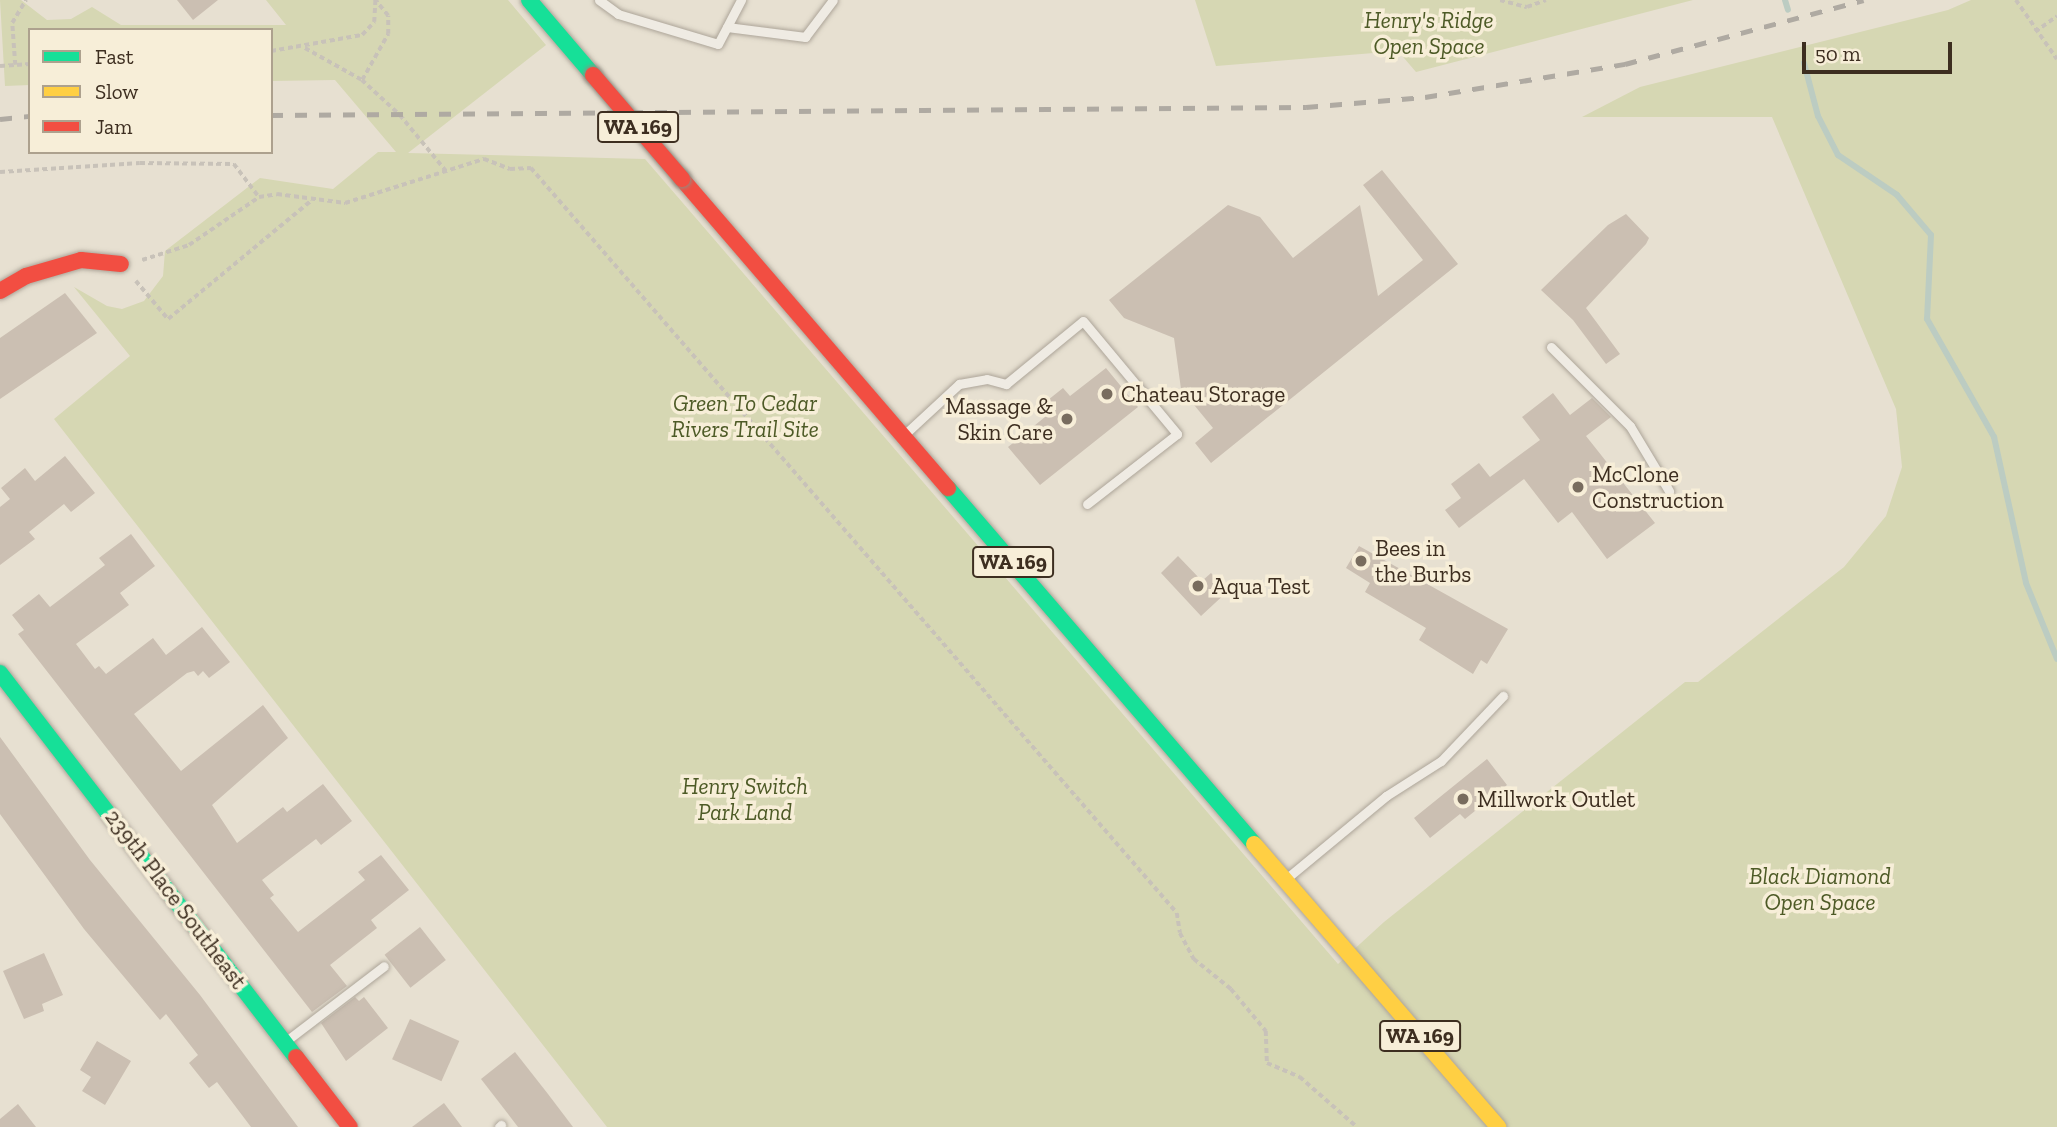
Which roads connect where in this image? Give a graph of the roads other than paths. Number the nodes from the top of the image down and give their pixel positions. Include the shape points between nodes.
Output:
1 (529, 0) edge
2 (599, 0) edge
3 (740, 0) edge
4 (833, 0) edge
5 (727, 27) junction
6 (121, 264) road end
7 (0, 291) edge
8 (1551, 347) dead end
9 (904, 435) junction
10 (1669, 491) dead end
11 (1087, 505) dead end
12 (0, 673) edge
13 (1503, 696) dead end
14 (1286, 879) junction
15 (384, 966) dead end
16 (285, 1042) junction
17 (350, 1127) edge
18 (1498, 1127) edge

1 - 9 main road, WA 169, bridge
2 - 5 lane via 618,14 718,44
3 - 5 lane
4 - 5 lane via 805,37
6 - 7 main road via 81,260 26,276
8 - 10 lane via 1630,426
9 - 11 lane via 959,384 987,379 1006,384 1083,321 1177,434
9 - 14 main road, WA 169
12 - 16 main road, 239th Place Southeast
13 - 14 lane via 1441,761 1386,796
14 - 18 main road, WA 169
15 - 16 lane
16 - 17 main road, 239th Place Southeast

